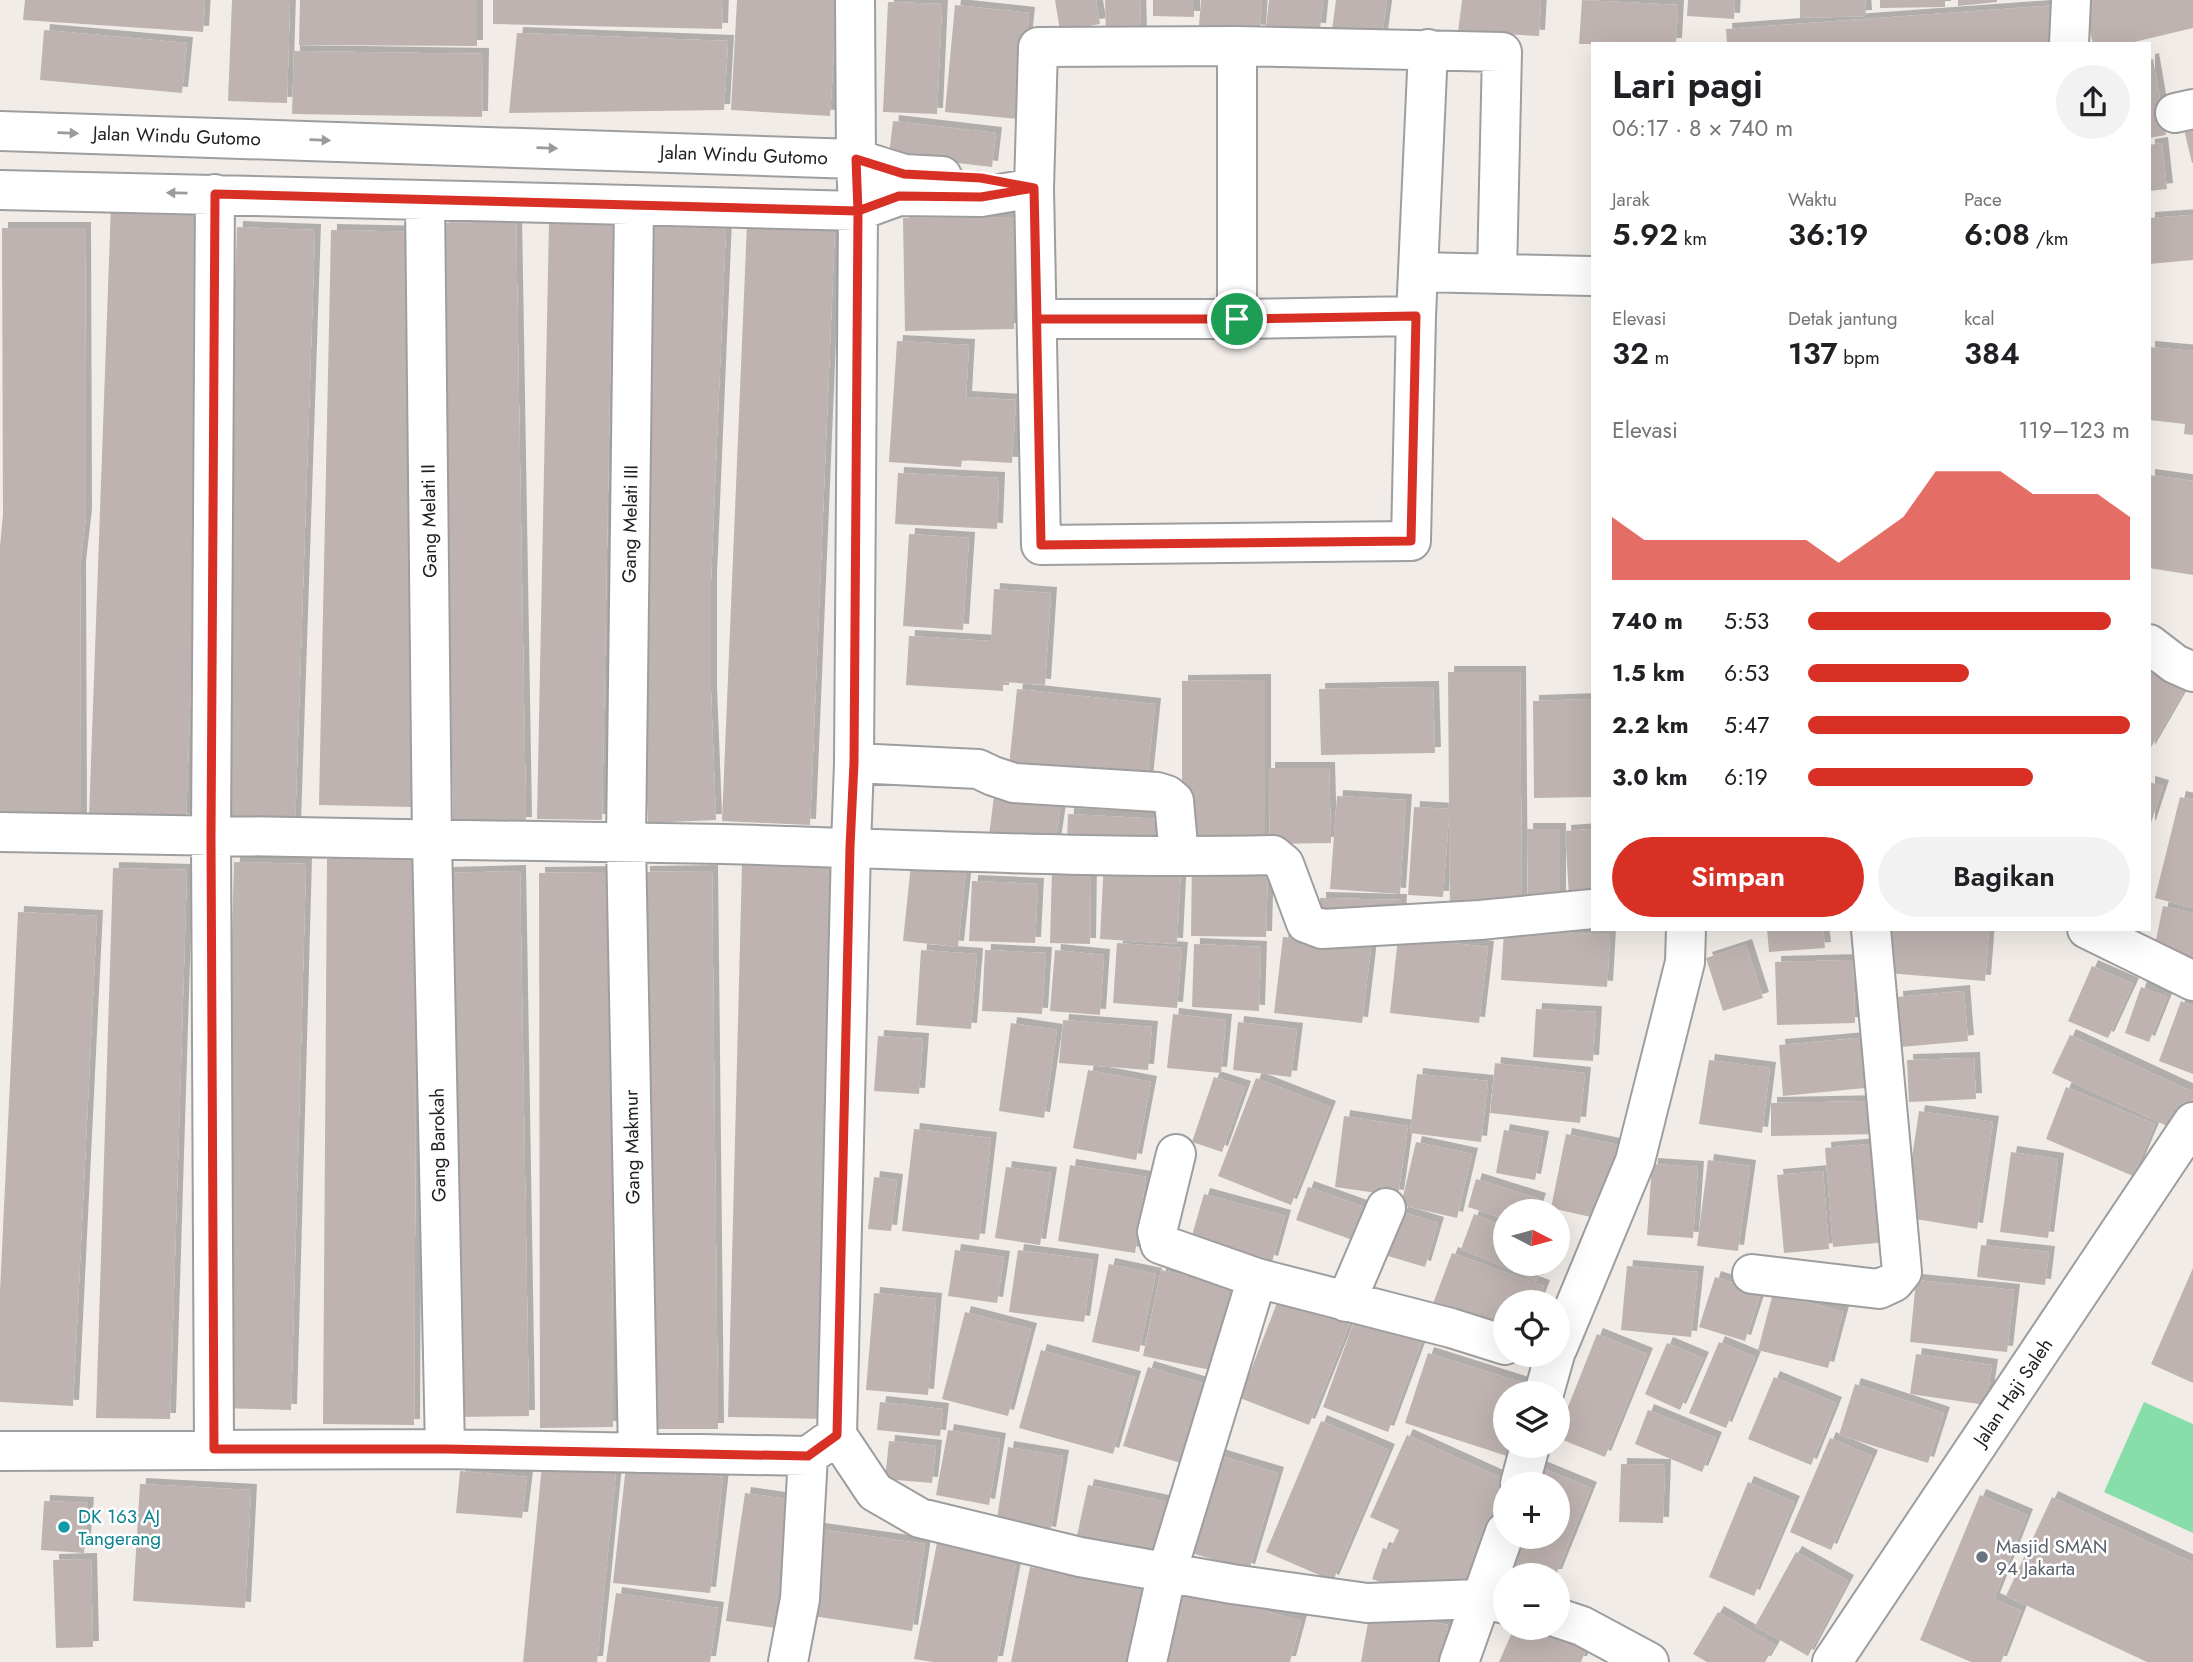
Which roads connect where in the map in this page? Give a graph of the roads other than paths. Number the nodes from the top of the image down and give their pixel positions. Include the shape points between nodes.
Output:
1 (855, 0) edge
2 (2071, 0) edge
3 (2069, 42) edge
4 (1237, 46) junction
5 (1428, 49) junction
6 (0, 131) edge
7 (283, 139) junction
8 (856, 159) junction
9 (1034, 188) junction
10 (0, 190) edge
11 (215, 194) junction
12 (282, 195) junction
13 (425, 201) junction
14 (634, 205) junction
15 (858, 211) junction
16 (1418, 272) junction
17 (1497, 273) junction
18 (1591, 276) edge
19 (1416, 316) junction
20 (1037, 319) junction
21 (1237, 319) junction
22 (2151, 646) edge
23 (2193, 672) edge
24 (854, 763) junction
25 (0, 832) edge
26 (211, 837) junction
27 (432, 840) junction
28 (625, 842) junction
29 (850, 847) junction
30 (1179, 856) junction
31 (1591, 909) edge
32 (1686, 931) edge
33 (1871, 931) edge
34 (2091, 931) edge
35 (2193, 981) edge
36 (2193, 1122) edge
37 (1176, 1154) dead end
38 (1386, 1209) dead end
39 (1752, 1274) dead end
40 (1257, 1278) junction
41 (1346, 1302) junction
42 (1570, 1313) edge
43 (1493, 1341) edge
44 (822, 1445) junction
45 (214, 1449) junction
46 (445, 1449) junction
47 (0, 1451) edge
48 (638, 1452) junction
49 (1167, 1572) junction
50 (1493, 1602) edge
51 (1570, 1622) edge
52 (788, 1662) edge
53 (1147, 1662) edge
54 (1459, 1662) edge
55 (1649, 1662) edge
56 (1832, 1662) edge

1 - 8 street
2 - 3 street
4 - 5 street
4 - 9 street via 1038,47
4 - 21 street
5 - 16 street
5 - 17 street via 1502,52
6 -> 7 street, Jalan Windu Gutomo
7 -> 8 street, Jalan Windu Gutomo
7 - 12 street
8 - 9 street, Jalan Windu Gutomo via 904,174 981,178
8 - 15 street
9 - 15 street via 981,197 899,196
9 - 20 street
11 -> 10 street
11 - 12 street
11 - 26 street
12 - 13 street
13 - 14 street
13 - 27 street, Gang Melati II
14 - 15 street
14 - 28 street, Gang Melati III
15 - 24 street
16 - 17 street
16 - 19 street
17 - 18 street
19 - 20 street via 1411,541 1041,545
19 - 21 street
20 - 21 street
22 - 23 street
24 - 29 street
24 - 30 street via 978,769 1014,783 1157,792 1174,801
25 - 26 street
26 - 27 street
26 - 45 street
27 - 28 street
27 - 46 street, Gang Barokah
28 - 29 street
28 - 48 street, Gang Makmur
29 - 30 street
29 - 44 street
30 - 31 street via 1273,855 1284,864 1306,923 1322,929
32 - 42 street via 1685,962 1635,1161
33 - 39 street via 1902,1272 1879,1289
34 - 35 street
36 - 56 street, Jalan Haji Saleh
37 - 40 street via 1157,1232 1160,1244
38 - 41 street
40 - 41 street
40 - 49 street
41 - 43 street
44 - 48 street
44 - 49 street via 875,1492 920,1518 1080,1557
44 - 52 street
45 - 46 street
45 - 47 street
46 - 48 street
49 - 50 street via 1367,1603
49 - 53 street
50 - 54 street
51 - 55 street

